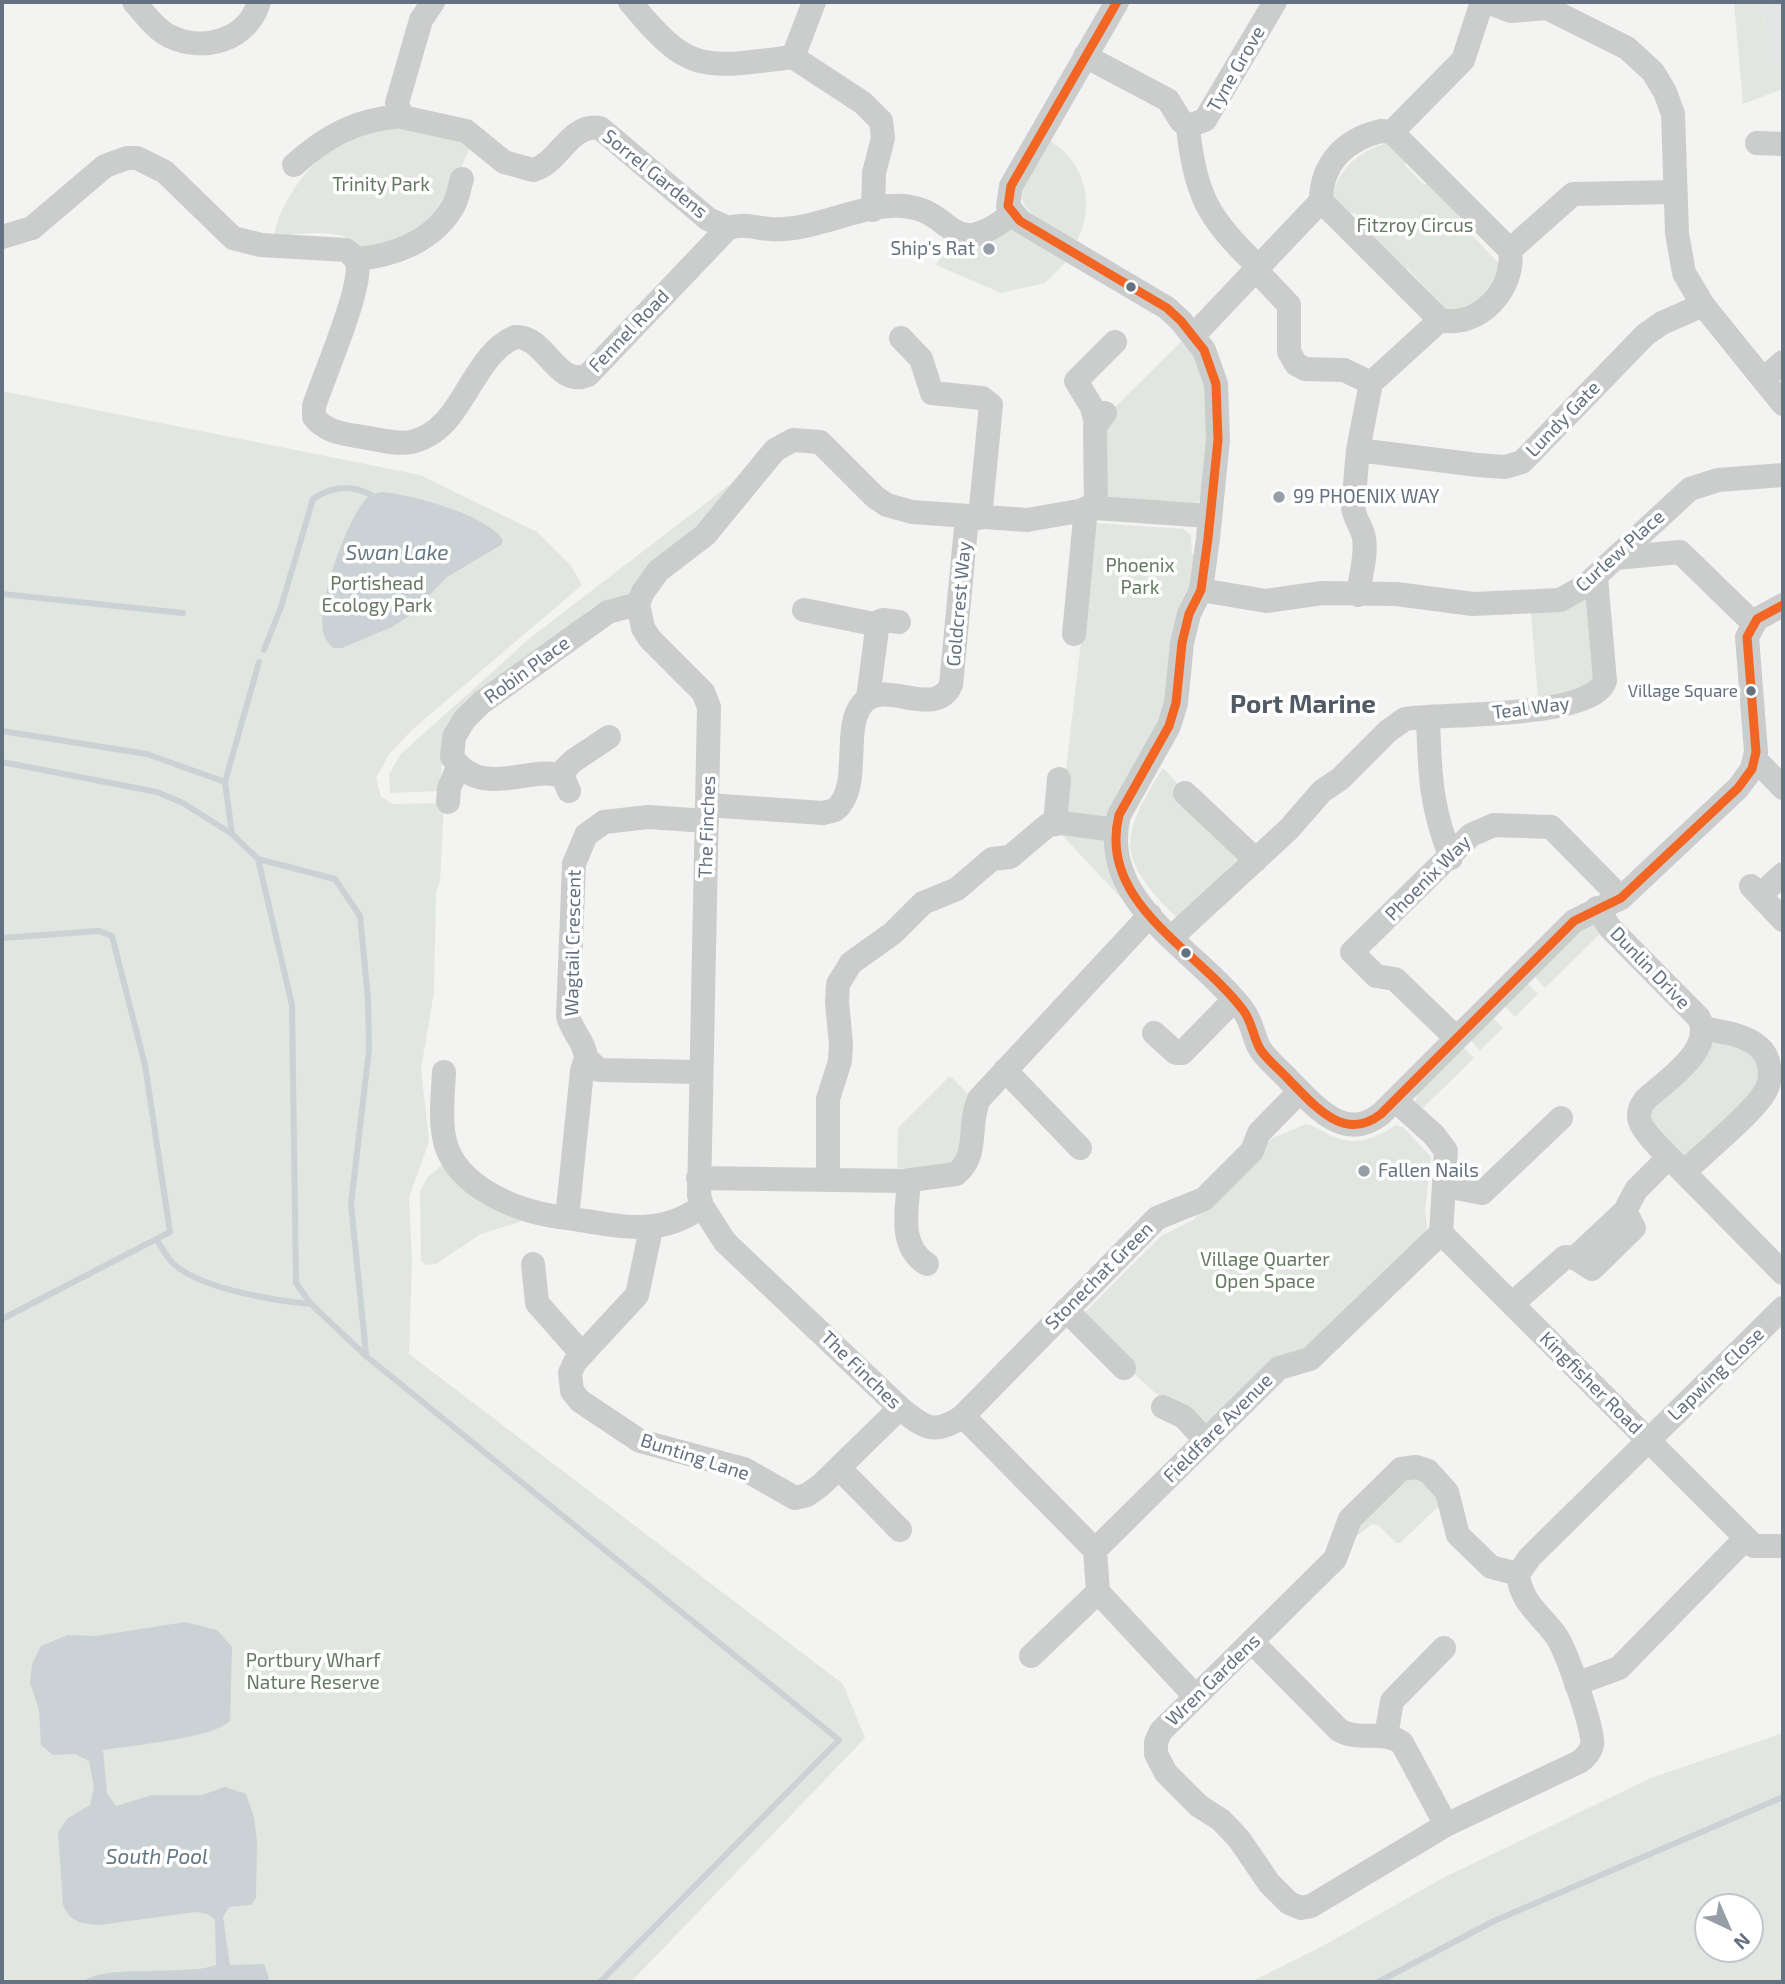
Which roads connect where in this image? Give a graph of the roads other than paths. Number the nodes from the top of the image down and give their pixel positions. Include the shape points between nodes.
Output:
1 (134, 2) edge
2 (259, 2) edge
3 (433, 2) edge
4 (814, 2) edge
5 (1117, 2) edge
6 (1275, 2) edge
7 (1485, 2) edge
8 (638, 5) edge
9 (1548, 5) edge
10 (1085, 56) junction
11 (793, 57) junction
12 (400, 116) junction
13 (1188, 126) junction
14 (1392, 132) junction
15 (1757, 143) dead end
16 (1783, 144) edge
17 (294, 165) dead end
18 (462, 179) dead end
19 (1674, 192) junction
20 (1321, 201) junction
21 (873, 210) junction
22 (1012, 214) junction
23 (728, 228) junction
24 (2, 237) edge
25 (1510, 250) junction
26 (356, 260) junction
27 (1255, 267) junction
28 (1703, 304) junction
29 (1440, 320) junction
30 (1194, 335) junction
31 (901, 338) dead end
32 (1115, 342) dead end
33 (1783, 362) edge
34 (1764, 379) junction
35 (1371, 383) junction
36 (1783, 404) edge
37 (1358, 450) junction
38 (1783, 475) edge
39 (1091, 508) junction
40 (1209, 516) junction
41 (973, 518) junction
42 (1616, 558) junction
43 (1596, 577) junction
44 (1201, 590) junction
45 (1358, 595) junction
46 (638, 604) junction
47 (1783, 604) edge
48 (804, 610) dead end
49 (1754, 623) junction
50 (1073, 634) dead end
51 (868, 698) junction
52 (1428, 718) junction
53 (609, 737) dead end
54 (1756, 760) junction
55 (459, 765) junction
56 (1059, 779) dead end
57 (1783, 788) edge
58 (1185, 793) dead end
59 (447, 802) dead end
60 (707, 813) junction
61 (1055, 823) junction
62 (1115, 830) junction
63 (1451, 858) junction
64 (1256, 860) junction
65 (1783, 874) edge
66 (1622, 898) junction
67 (1597, 908) junction
68 (1150, 915) junction
69 (1783, 920) edge
70 (1172, 937) junction
71 (1234, 1000) junction
72 (1703, 1028) junction
73 (1153, 1033) dead end
74 (1455, 1038) junction
75 (586, 1058) junction
76 (1004, 1070) junction
77 (444, 1072) dead end
78 (699, 1072) junction
79 (1300, 1091) junction
80 (1395, 1100) junction
81 (1561, 1118) dead end
82 (1080, 1148) dead end
83 (1676, 1165) junction
84 (698, 1178) junction
85 (828, 1179) junction
86 (909, 1181) junction
87 (1445, 1186) junction
88 (702, 1206) junction
89 (567, 1218) junction
90 (651, 1229) junction
91 (1441, 1233) junction
92 (533, 1264) dead end
93 (927, 1264) dead end
94 (1783, 1273) edge
95 (1513, 1304) junction
96 (1783, 1308) edge
97 (1066, 1310) junction
98 (582, 1354) junction
99 (1124, 1368) dead end
100 (1163, 1407) dead end
101 (900, 1408) junction
102 (963, 1416) junction
103 (1205, 1440) junction
104 (1648, 1440) junction
105 (840, 1469) junction
106 (900, 1530) dead end
107 (1746, 1538) junction
108 (1783, 1546) edge
109 (1095, 1550) junction
110 (1518, 1574) junction
111 (1098, 1592) junction
112 (1252, 1642) junction
113 (1444, 1648) dead end
114 (1031, 1656) dead end
115 (1576, 1684) junction
116 (1195, 1696) junction
117 (1386, 1736) junction
118 (1446, 1825) junction

1 - 2 street via 171,36 211,42 243,29
3 - 12 street via 418,30 397,103
4 - 11 street
5 - 10 street
6 - 13 street, Tyne Grove via 1205,120
7 - 9 street via 1511,11
7 - 14 street via 1464,61
8 - 11 street via 665,43 691,60 721,64
9 - 19 street via 1627,48 1653,72 1672,114
10 - 13 street via 1168,100
10 - 22 street via 1011,186 1007,200
11 - 21 street via 863,103 881,121 883,138 874,173
12 - 17 street, Sorrel Gardens via 349,126
12 - 23 street, Sorrel Gardens via 466,131 504,162 533,170 545,165 583,130 600,128 708,219
13 - 27 street via 1203,201 1222,231
14 - 20 street via 1367,135 1338,153 1325,175
14 - 25 street
15 - 16 street
18 - 26 street via 453,207 430,232 400,250
19 - 25 street via 1573,194
19 - 28 street via 1681,262
20 - 27 street
20 - 29 street
21 - 22 street via 912,207 961,235 986,231
21 - 23 street via 781,229
22 - 30 street via 1148,295
23 - 26 street, Fennel Road via 588,375 568,376 532,341 515,337 496,350 442,424 421,439 405,443 343,434 314,417 341,336
24 - 26 street via 32,228 105,166 137,158 165,172 233,238 261,245 341,248
25 - 29 street via 1509,275 1495,300 1468,318
27 - 30 street
27 - 35 street via 1289,304 1289,352 1296,364 1305,369 1344,370
28 - 34 street
28 - 37 street, Lundy Gate via 1646,335 1522,462 1457,463
29 - 35 street
30 - 40 street via 1211,367 1218,402
31 - 41 street, Goldcrest Way via 921,359 932,393 982,398 991,405
32 - 39 street via 1068,372 1100,418
33 - 34 street
34 - 36 street
35 - 37 street
37 - 45 street via 1353,515 1365,543
38 - 42 street, Curlew Place via 1699,484
39 - 40 street
39 - 41 street via 1027,520
39 - 50 street
40 - 44 street
41 - 46 street via 887,505 820,442 793,440 775,450 705,535 651,578
41 - 51 street, Goldcrest Way via 950,688 936,700
42 - 43 street, Curlew Place
42 - 49 street via 1680,552
43 - 45 street, Curlew Place via 1574,594 1549,602 1469,604 1396,594
43 - 52 street, Teal Way via 1605,681 1598,693 1583,701 1547,707
44 - 45 street, Curlew Place via 1261,601 1315,593
44 - 62 street via 1185,629 1169,726
46 - 55 street, Robin Place via 608,611 481,704 454,737 452,757
46 - 60 street, The Finches via 639,618 650,639 691,677 707,699
47 - 49 street
48 - 51 street via 874,624 889,622
49 - 54 street via 1746,646
51 - 60 street via 857,712 846,794 835,810
52 - 63 street via 1436,818
52 - 64 street, Teal Way via 1396,724 1322,791
53 - 55 street via 573,761 564,783 548,773 499,781
54 - 57 street
54 - 66 street via 1738,788
55 - 59 street, Robin Place
56 - 61 street
58 - 64 street
60 - 75 street, Wagtail Crescent via 604,822 586,835 578,848 573,864 568,1016 586,1048
60 - 78 street, The Finches
61 - 62 street
61 - 85 street via 1010,857 992,859 957,890 923,903 843,973 837,1002 840,1061 828,1099
62 - 68 street via 1120,872
63 - 66 street, Phoenix Way via 1471,835 1489,826 1546,826
63 - 74 street, Phoenix Way via 1352,952 1376,976 1395,979
64 - 70 street, Teal Way
65 - 69 street via 1756,890
66 - 67 street
67 - 72 street, Dunlin Drive via 1610,928 1699,1018
67 - 74 street via 1574,921
68 - 70 street
68 - 76 street
70 - 71 street
71 - 73 street via 1182,1053
71 - 79 street via 1246,1014 1261,1050
72 - 83 street, Dunlin Drive via 1699,1049 1639,1109 1641,1126
72 - 83 street, Dunlin Drive via 1747,1038 1760,1047 1769,1066 1768,1084 1756,1103
74 - 80 street
75 - 78 street via 599,1070
75 - 89 street
76 - 82 street
76 - 86 street via 975,1108 971,1155 965,1166 950,1176
77 - 89 street via 444,1138 455,1162 483,1189 505,1201 546,1216
78 - 84 street, The Finches
79 - 80 street via 1325,1115 1347,1125 1367,1123
79 - 97 street, Stonechat Green via 1259,1133 1252,1151 1204,1199 1157,1218
80 - 87 street via 1445,1147
81 - 87 street via 1482,1193
83 - 94 street, Dunlin Drive
83 - 95 street, Dunlin Drive via 1641,1184 1625,1211 1634,1228 1591,1269 1575,1258 1559,1260
84 - 85 street
84 - 88 street, The Finches
85 - 86 street
86 - 93 street via 908,1240 913,1253
87 - 91 street
88 - 90 street via 680,1221
88 - 101 street, The Finches via 725,1242
89 - 90 street
90 - 98 street, Bunting Lane via 637,1295
91 - 95 street, Kingfisher Road
91 - 103 street, Fieldfare Avenue via 1310,1359 1279,1368
92 - 98 street via 537,1303
95 - 104 street, Kingfisher Road
96 - 104 street, Lapwing Close
97 - 99 street
97 - 102 street, Stonechat Green
98 - 105 street, Bunting Lane via 570,1373 572,1391 640,1441 744,1469 795,1498 807,1495
100 - 103 street via 1184,1417
101 - 102 street, The Finches via 922,1426 934,1428 949,1426
101 - 105 street, Bunting Lane
102 - 109 street
103 - 109 street, Fieldfare Avenue
104 - 107 street, Kingfisher Road
104 - 110 street
105 - 106 street
107 - 108 street, Kingfisher Road via 1758,1548
107 - 115 street via 1619,1668
109 - 111 street
110 - 112 street, Wren Gardens via 1491,1567 1458,1535 1447,1492 1428,1471 1409,1466 1350,1518 1335,1559
110 - 115 street, Wren Gardens via 1524,1598 1557,1638
111 - 114 street
111 - 116 street
112 - 116 street, Wren Gardens
112 - 117 street via 1339,1730 1350,1736
113 - 117 street via 1392,1701
115 - 118 street, Wren Gardens via 1592,1736 1585,1758
116 - 118 street, Wren Gardens via 1158,1737 1159,1765 1199,1806 1221,1820 1269,1884 1294,1906 1311,1906
117 - 118 street via 1406,1748

